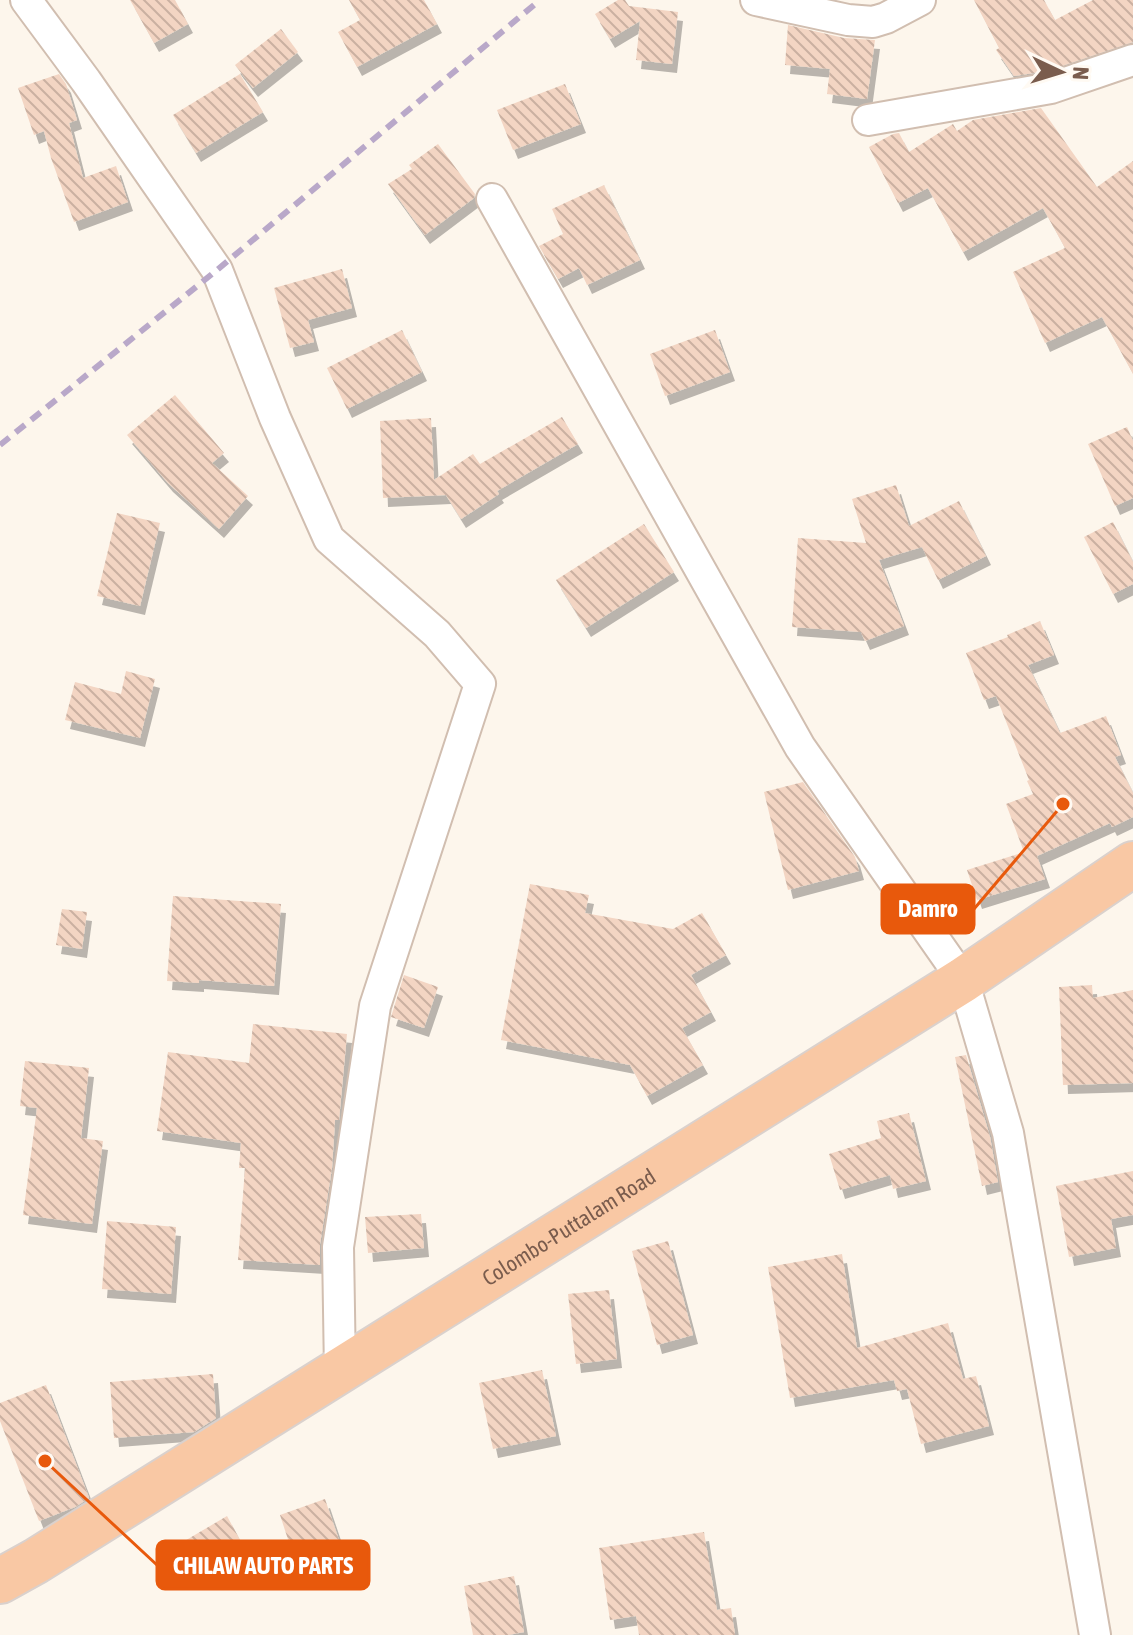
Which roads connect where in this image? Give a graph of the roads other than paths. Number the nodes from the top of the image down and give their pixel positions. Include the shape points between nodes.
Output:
1 (26, 0) edge
2 (756, 0) edge
3 (920, 0) edge
4 (1133, 60) edge
5 (868, 120) dead end
6 (492, 199) dead end
7 (1133, 864) edge
8 (963, 980) junction
9 (340, 1372) junction
10 (0, 1581) edge
11 (1095, 1635) edge

1 - 9 street via 217,270 329,539 437,634 480,684 375,1006 338,1247
2 - 3 street via 873,22
4 - 5 street via 1051,88
6 - 8 street via 800,747
7 - 8 highway, Colombo-Puttalam Road
8 - 9 highway, Colombo-Puttalam Road
8 - 11 street via 1008,1133
9 - 10 highway, Colombo-Puttalam Road

